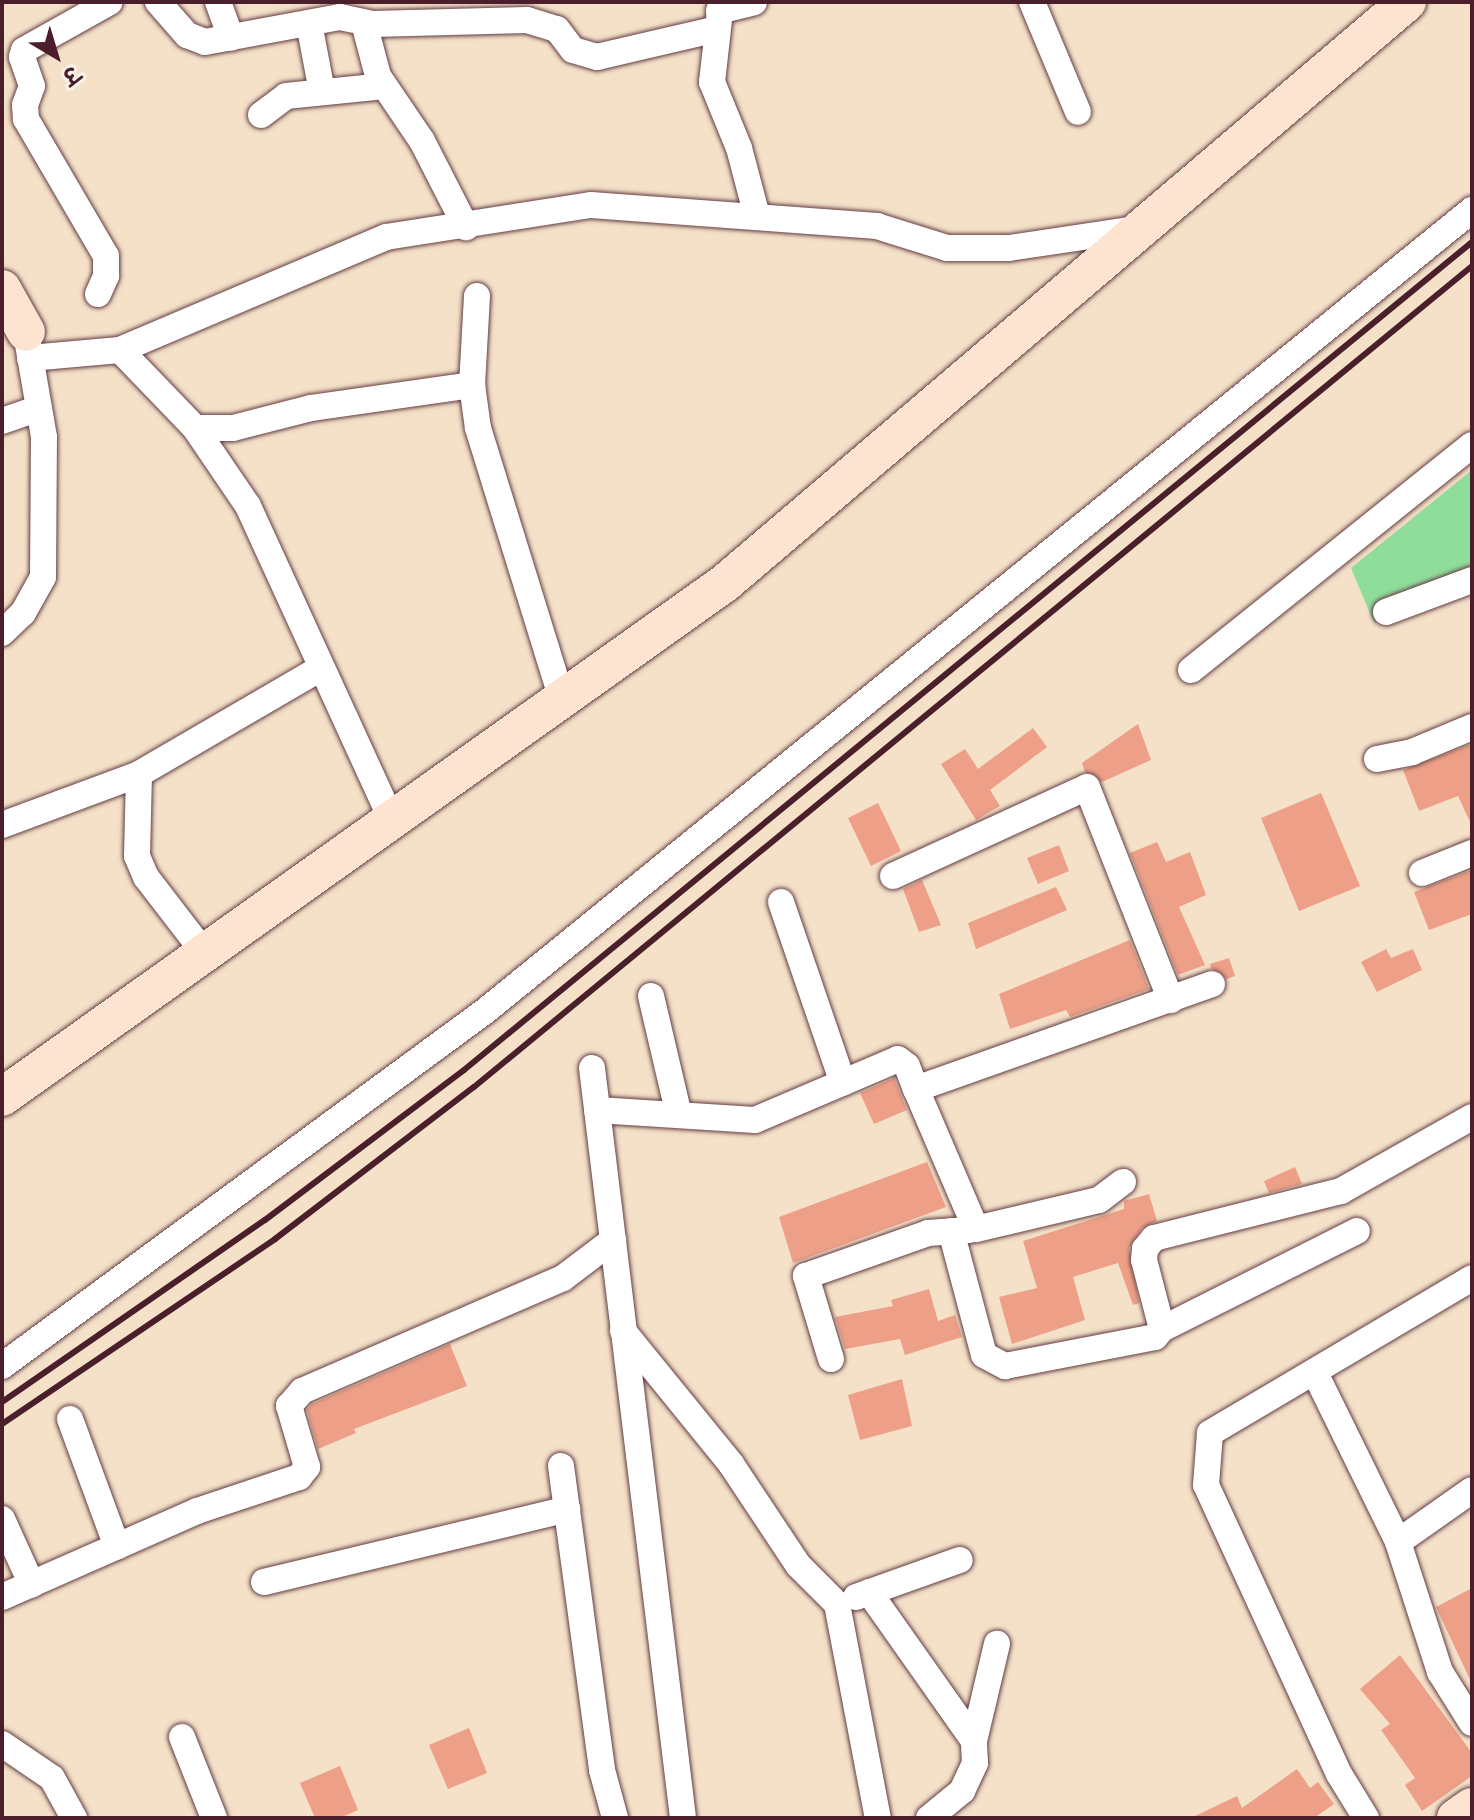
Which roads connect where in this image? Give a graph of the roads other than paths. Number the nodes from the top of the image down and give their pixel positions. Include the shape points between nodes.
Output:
1 (110, 2) edge
2 (158, 2) edge
3 (218, 2) edge
4 (754, 2) edge
5 (1032, 2) edge
6 (1407, 2) edge
7 (444, 11) edge
8 (719, 14) edge
9 (309, 23) junction
10 (364, 23) junction
11 (231, 38) junction
12 (13, 43) edge
13 (384, 86) junction
14 (322, 92) junction
15 (1078, 112) dead end
16 (261, 115) dead end
17 (1472, 210) edge
18 (757, 216) junction
19 (466, 227) junction
20 (1136, 229) junction
21 (2, 289) edge
22 (98, 294) dead end
23 (477, 296) dead end
24 (28, 345) junction
25 (120, 350) junction
26 (472, 385) junction
27 (39, 408) junction
28 (2, 421) edge
29 (195, 428) junction
30 (1472, 445) edge
31 (1472, 580) edge
32 (1386, 612) dead end
33 (2, 633) edge
34 (321, 668) junction
35 (1191, 670) dead end
36 (562, 700) junction
37 (1472, 727) edge
38 (1377, 759) dead end
39 (139, 774) junction
40 (392, 821) junction
41 (2, 825) edge
42 (1472, 853) edge
43 (1422, 873) dead end
44 (893, 876) dead end
45 (781, 902) dead end
46 (205, 954) junction
47 (1212, 984) dead end
48 (651, 996) dead end
49 (1171, 1000) junction
50 (592, 1068) dead end
51 (843, 1083) junction
52 (916, 1089) junction
53 (2, 1097) edge
54 (597, 1110) junction
55 (679, 1115) junction
56 (1472, 1117) edge
57 (1123, 1182) dead end
58 (963, 1230) junction
59 (1357, 1231) dead end
60 (613, 1240) junction
61 (1472, 1278) edge
62 (1162, 1329) junction
63 (623, 1331) junction
64 (831, 1359) dead end
65 (2, 1366) edge
66 (1316, 1375) junction
67 (70, 1419) dead end
68 (561, 1466) dead end
69 (1472, 1490) edge
70 (567, 1509) junction
71 (2, 1519) edge
72 (1398, 1542) junction
73 (117, 1547) junction
74 (960, 1560) dead end
75 (264, 1582) dead end
76 (32, 1585) junction
77 (869, 1592) junction
78 (2, 1597) edge
79 (837, 1604) junction
80 (997, 1644) dead end
81 (1472, 1723) edge
82 (182, 1737) dead end
83 (974, 1741) junction
84 (2, 1744) edge
85 (1472, 1807) edge
86 (74, 1818) edge
87 (214, 1818) edge
88 (615, 1818) edge
89 (683, 1818) edge
90 (878, 1818) edge
91 (929, 1818) edge
92 (1366, 1818) edge
93 (1456, 1818) edge

1 - 12 street
2 - 11 street via 193,39
3 - 11 street
4 - 8 street
5 - 15 street
6 - 20 street
7 - 8 street via 542,23 557,29 573,50 597,57
7 - 10 street
8 - 18 street via 712,82 739,148
9 - 10 street via 340,17
9 - 11 street
9 - 14 street
10 - 13 street
12 - 22 street via 32,93 25,105 26,119 106,256 106,276
13 - 14 street
13 - 19 street via 429,152
14 - 16 street via 286,96
17 - 65 street via 472,1022
18 - 19 street via 591,205
18 - 20 street via 877,226 947,248 1009,248
19 - 25 street via 386,237 302,268 209,315
20 - 36 street via 725,583
21 - 24 street
23 - 26 street
24 - 25 street
24 - 27 street
25 - 29 street
26 - 29 street via 311,408 233,428
26 - 36 street via 478,428
27 - 28 street
27 - 33 street via 44,437 43,577 23,613
29 - 34 street via 248,506
30 - 35 street
31 - 32 street
34 - 39 street
34 - 40 street
36 - 40 street
37 - 38 street via 1412,752
39 - 41 street
39 - 46 street via 137,856 146,877
40 - 46 street
42 - 43 street
44 - 49 street via 1087,787
45 - 51 street
46 - 53 street
47 - 49 street
48 - 55 street
49 - 52 street
50 - 54 street
51 - 52 street via 898,1059 907,1066
51 - 55 street via 755,1120
52 - 58 street
54 - 55 street
54 - 60 street
56 - 62 street via 1341,1191 1154,1238 1144,1260
57 - 58 street via 1099,1200
58 - 62 street via 984,1355 994,1364 1155,1337
58 - 64 street via 928,1233 806,1276
59 - 62 street
60 - 63 street
60 - 73 street via 563,1278 302,1391 289,1406 307,1467 299,1477 197,1511
61 - 66 street
63 - 79 street via 731,1464 781,1543
63 - 89 street
66 - 72 street
66 - 92 street via 1210,1433 1206,1485 1339,1774
67 - 73 street
68 - 70 street
69 - 72 street
70 - 75 street
70 - 88 street via 602,1770
71 - 76 street
72 - 81 street via 1440,1672
73 - 76 street
74 - 77 street
76 - 78 street
77 - 79 street
77 - 83 street
79 - 90 street
80 - 83 street
82 - 87 street
83 - 91 street via 975,1763 962,1791
84 - 86 street via 52,1778
85 - 93 street

